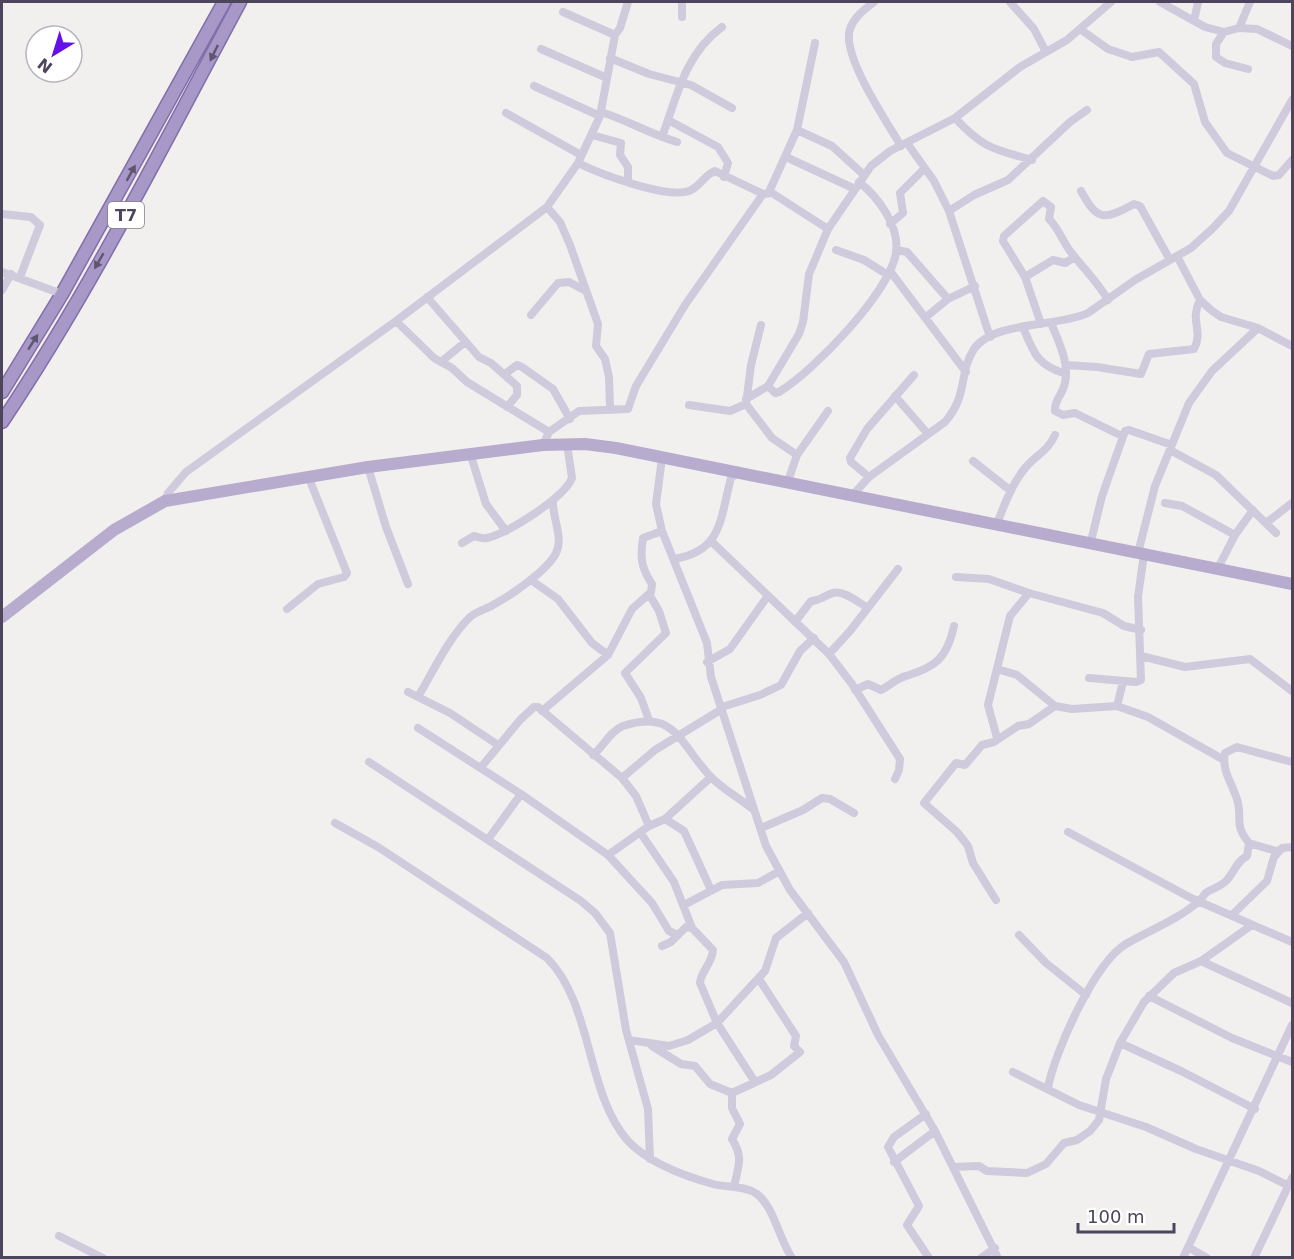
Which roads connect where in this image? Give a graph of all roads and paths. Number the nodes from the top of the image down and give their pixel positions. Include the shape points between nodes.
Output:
1 (224, 2) edge
2 (240, 2) edge
3 (628, 2) edge
4 (682, 2) edge
5 (874, 2) edge
6 (1010, 2) edge
7 (1110, 2) edge
8 (1160, 2) edge
9 (1198, 2) edge
10 (1250, 2) edge
11 (563, 12) dead end
12 (682, 17) dead end
13 (1194, 21) junction
14 (722, 27) dead end
15 (1239, 28) junction
16 (1080, 29) junction
17 (1224, 32) junction
18 (615, 35) junction
19 (815, 43) dead end
20 (1293, 46) edge
21 (541, 49) dead end
22 (1046, 52) junction
23 (610, 58) junction
24 (1248, 69) dead end
25 (607, 78) junction
26 (681, 82) junction
27 (534, 86) dead end
28 (1293, 100) edge
29 (732, 108) dead end
30 (1087, 110) dead end
31 (506, 113) dead end
32 (600, 114) junction
33 (955, 118) junction
34 (668, 120) junction
35 (798, 130) junction
36 (592, 135) junction
37 (662, 137) junction
38 (677, 142) dead end
39 (904, 144) junction
40 (581, 155) junction
41 (786, 157) junction
42 (1032, 160) junction
43 (1293, 160) edge
44 (578, 163) junction
45 (1255, 166) junction
46 (925, 168) junction
47 (724, 177) junction
48 (628, 181) junction
49 (859, 182) junction
50 (1081, 191) dead end
51 (766, 193) junction
52 (547, 207) junction
53 (949, 211) junction
54 (2, 214) edge
55 (890, 224) junction
56 (828, 229) junction
57 (836, 250) dead end
58 (897, 250) junction
59 (1075, 257) junction
60 (1173, 258) junction
61 (2, 272) edge
62 (889, 273) junction
63 (11, 274) junction
64 (20, 277) junction
65 (1025, 277) junction
66 (975, 285) junction
67 (2, 290) edge
68 (586, 291) junction
69 (62, 294) junction
70 (427, 297) junction
71 (948, 299) junction
72 (1108, 300) junction
73 (1200, 300) junction
74 (531, 315) dead end
75 (926, 317) junction
76 (396, 321) junction
77 (1051, 323) junction
78 (1041, 324) junction
79 (761, 325) dead end
80 (1023, 327) junction
81 (1257, 328) junction
82 (990, 337) junction
83 (465, 342) junction
84 (1293, 346) edge
85 (441, 362) junction
86 (1066, 370) junction
87 (966, 372) junction
88 (504, 374) junction
89 (914, 375) dead end
90 (768, 386) junction
91 (2, 392) edge
92 (895, 396) junction
93 (746, 402) junction
94 (689, 405) dead end
95 (507, 407) junction
96 (610, 409) junction
97 (828, 411) dead end
98 (570, 419) junction
99 (2, 422) edge
100 (549, 432) junction
101 (928, 434) junction
102 (1054, 435) dead end
103 (1122, 436) junction
104 (567, 444) junction
105 (543, 445) junction
106 (1171, 448) junction
107 (470, 453) junction
108 (797, 455) junction
109 (662, 458) junction
110 (973, 461) dead end
111 (368, 466) junction
112 (736, 474) junction
113 (308, 476) junction
114 (869, 477) junction
115 (787, 484) junction
116 (1011, 491) junction
117 (851, 497) junction
118 (553, 500) junction
119 (165, 501) junction
120 (1165, 503) dead end
121 (1293, 503) edge
122 (1253, 510) junction
123 (1266, 523) junction
124 (996, 526) junction
125 (506, 531) junction
126 (662, 531) junction
127 (1276, 533) dead end
128 (1235, 535) junction
129 (711, 541) junction
130 (462, 543) dead end
131 (1090, 545) junction
132 (1141, 554) junction
133 (674, 559) junction
134 (898, 569) dead end
135 (1217, 570) junction
136 (956, 577) dead end
137 (531, 580) junction
138 (408, 584) dead end
139 (1293, 584) edge
140 (1029, 593) junction
141 (649, 594) junction
142 (767, 597) junction
143 (868, 608) junction
144 (287, 609) dead end
145 (2, 617) edge
146 (795, 622) junction
147 (954, 626) dead end
148 (1141, 630) junction
149 (814, 638) junction
150 (829, 654) junction
151 (608, 655) junction
152 (1141, 656) junction
153 (707, 662) junction
154 (997, 669) junction
155 (1089, 678) dead end
156 (1123, 682) junction
157 (855, 690) junction
158 (1293, 691) edge
159 (408, 692) dead end
160 (419, 695) junction
161 (1055, 706) junction
162 (1117, 706) junction
163 (722, 708) junction
164 (542, 711) junction
165 (649, 720) junction
166 (418, 728) dead end
167 (678, 736) junction
168 (997, 738) junction
169 (498, 745) junction
170 (593, 755) junction
171 (1224, 760) junction
172 (369, 762) dead end
173 (1293, 762) edge
174 (482, 766) junction
175 (711, 777) junction
176 (622, 778) junction
177 (895, 779) dead end
178 (521, 794) junction
179 (756, 811) junction
180 (854, 813) dead end
181 (665, 819) junction
182 (335, 823) dead end
183 (649, 826) junction
184 (761, 828) junction
185 (640, 832) junction
186 (1068, 832) dead end
187 (489, 838) junction
188 (1249, 843) junction
189 (1293, 847) edge
190 (1282, 849) junction
191 (608, 855) junction
192 (778, 872) junction
193 (711, 890) junction
194 (996, 900) dead end
195 (1200, 901) junction
196 (684, 905) junction
197 (808, 913) junction
198 (1233, 914) junction
199 (1252, 925) junction
200 (692, 928) junction
201 (678, 935) junction
202 (1019, 935) dead end
203 (1293, 942) edge
204 (662, 946) dead end
205 (1202, 961) junction
206 (759, 979) junction
207 (1086, 995) junction
208 (1149, 996) junction
209 (1293, 1003) edge
210 (717, 1023) junction
211 (1293, 1025) edge
212 (629, 1040) junction
213 (1120, 1043) junction
214 (652, 1046) junction
215 (1279, 1057) junction
216 (1293, 1062) edge
217 (1013, 1072) dead end
218 (755, 1082) junction
219 (1048, 1088) junction
220 (732, 1093) junction
221 (1254, 1109) junction
222 (1102, 1111) junction
223 (926, 1114) junction
224 (935, 1131) junction
225 (651, 1159) junction
226 (894, 1162) junction
227 (1230, 1162) junction
228 (953, 1167) junction
229 (1291, 1181) edge
230 (734, 1187) junction
231 (59, 1236) dead end
232 (1188, 1246) junction
233 (995, 1248) junction
234 (103, 1257) edge
235 (792, 1257) edge
236 (929, 1257) edge
237 (981, 1257) edge
238 (998, 1257) edge
239 (1183, 1257) edge
240 (1207, 1257) edge
241 (1254, 1257) edge

69 -> 1 highway, T7
2 -> 99 highway, T7 via 128,211
3 - 18 street
4 - 12 street
5 - 39 street via 855,18 848,42 863,78
6 - 22 street via 1034,29
7 - 16 street
8 - 13 street
9 - 13 street
10 - 15 street
11 - 18 street
13 - 17 street
14 - 26 street via 698,48
15 - 17 street
15 - 20 street via 1263,31
16 - 22 street
16 - 45 street via 1108,49 1132,57 1155,52 1162,55 1194,84 1205,122 1227,153
17 - 24 street via 1216,44 1216,57
18 - 23 street
19 - 35 street
21 - 25 street
22 - 33 street via 1020,67
23 - 25 street
23 - 26 street
25 - 32 street
26 - 29 street
26 - 34 street
27 - 32 street
28 - 45 street
30 - 42 street
31 - 40 street
32 - 36 street
32 - 37 street via 622,118
33 - 39 street
33 - 42 street via 996,151
34 - 37 street
34 - 47 street via 722,151 728,163
35 - 41 street
35 - 49 street via 831,146
36 - 40 street
36 - 48 street via 621,143
37 - 38 street
39 - 46 street
39 - 49 street via 880,157
40 - 44 street
41 - 49 street
41 - 51 street
42 - 53 street via 1008,180
43 - 45 street via 1276,176
44 - 48 street via 610,178
44 - 52 street
45 - 60 street via 1220,221
46 - 53 street
46 - 55 street via 900,193 903,213
47 - 48 street via 712,171 696,188 682,193
47 - 51 street
49 - 55 street via 881,203
49 - 56 street
50 - 60 street via 1090,208 1101,216 1134,204 1140,206
51 - 56 street
51 - 96 street via 685,305 636,386 628,409
52 - 68 street via 560,222
52 - 70 street
53 - 66 street
54 - 64 street via 31,217 40,225
55 - 58 street
56 - 90 street via 809,274 802,328
57 - 62 street
58 - 62 street
58 - 71 street via 907,252
59 - 65 street via 1065,263 1053,260
59 - 65 street via 1048,217 1051,207 1043,201 1003,238
59 - 72 street
60 - 72 street
60 - 73 street
61 - 63 street
62 - 75 street
62 - 90 street via 826,356 779,392
63 - 64 street
63 - 67 street
64 - 69 street
65 - 78 street
66 - 71 street
66 - 82 street
68 - 74 street via 568,282 558,283
68 - 96 street via 599,328 596,346 605,359 609,377
91 -> 69 highway, T7
70 - 76 street
70 - 83 street
71 - 75 street
72 - 77 street via 1078,317
73 - 81 street via 1221,317
73 - 86 street via 1194,312 1198,329 1194,349 1149,354 1139,374 1098,367
75 - 87 street
76 - 85 street
76 - 119 street via 186,471
77 - 78 street
77 - 86 street
78 - 80 street
79 - 93 street
80 - 82 street
80 - 86 street via 1038,359 1049,368
81 - 84 street
81 - 106 street via 1201,385
82 - 87 street via 975,348
83 - 85 street
83 - 88 street
85 - 95 street
86 - 103 street via 1055,411 1063,415 1076,413
87 - 101 street via 958,405 945,422
88 - 95 street via 519,390
88 - 98 street via 512,367 522,367 553,389
89 - 92 street
90 - 93 street
92 - 101 street
92 - 114 street via 867,429 850,458
93 - 94 street via 730,411
93 - 108 street via 772,438
95 - 100 street
96 - 98 street via 579,411
97 - 108 street
98 - 100 street
100 - 105 street
101 - 114 street
102 - 116 street via 1047,450 1025,467
103 - 106 street via 1129,430
103 - 131 street
104 - 105 main road
104 - 109 main road
104 - 118 street via 572,478
105 - 107 main road
106 - 122 street via 1206,468
106 - 132 street via 1151,498
107 - 111 main road
107 - 125 street via 486,504
108 - 115 street
109 - 112 main road
109 - 126 street via 656,504
110 - 116 street
111 - 113 main road
111 - 138 street
112 - 115 main road
112 - 129 street via 731,478 721,523
113 - 119 main road
113 - 144 street via 347,573 344,578 318,584
114 - 117 street
115 - 117 main road
116 - 124 street
117 - 124 main road
118 - 125 street
118 - 137 street via 559,547 547,568
119 - 145 main road via 114,530
120 - 128 street via 1188,509
121 - 123 street
122 - 123 street
122 - 128 street
123 - 127 street
124 - 131 main road
125 - 130 street via 486,538 474,536
126 - 133 street
126 - 141 street via 643,538 641,562 652,584
128 - 135 street
129 - 133 street via 696,554
129 - 142 street
131 - 132 main road
132 - 135 main road
132 - 148 street
133 - 153 street via 707,643
134 - 143 street
135 - 139 main road
136 - 140 street via 989,579
137 - 151 street via 558,599 592,643
137 - 160 street via 470,617
140 - 148 street via 1109,615 1124,626
140 - 154 street via 1010,616
141 - 151 street via 632,609
141 - 165 street via 666,633 625,673
142 - 146 street
142 - 153 street via 730,649
143 - 146 street via 834,593 811,601
143 - 150 street
146 - 149 street
147 - 157 street via 950,642 932,667 904,676 881,690 868,684
148 - 152 street
149 - 150 street
149 - 163 street via 800,651 780,685
150 - 157 street
151 - 164 street
152 - 156 street via 1141,680
152 - 158 street via 1185,667 1250,658
153 - 163 street
154 - 161 street via 1017,675
154 - 168 street via 988,709
155 - 156 street
156 - 162 street
157 - 177 street via 900,759
159 - 160 street
160 - 169 street
161 - 162 street
161 - 168 street via 1027,726 1018,726
162 - 171 street via 1148,717
163 - 167 street
163 - 179 street
164 - 169 street via 534,707
164 - 170 street
165 - 167 street via 666,725
165 - 170 street via 622,726
166 - 174 street
167 - 175 street
167 - 176 street
168 - 194 street via 982,745 964,765 956,763 924,803 968,846
169 - 174 street
170 - 176 street
171 - 173 street via 1226,753 1237,747
171 - 188 street via 1238,803 1238,824
172 - 187 street
174 - 178 street
175 - 179 street
175 - 181 street
176 - 183 street via 636,796
178 - 187 street
178 - 191 street
179 - 184 street
180 - 184 street via 822,798
181 - 183 street
181 - 193 street via 684,831
182 - 225 street via 518,937 555,966 570,995 612,1117 628,1141
183 - 185 street
184 - 192 street
185 - 191 street
185 - 196 street via 674,882
186 - 195 street
187 - 212 street via 581,901 610,933
188 - 190 street via 1276,851
188 - 195 street via 1247,856 1239,860 1225,883
189 - 190 street
190 - 198 street via 1274,857 1267,881
191 - 201 street via 652,903 667,928
192 - 193 street via 758,883 737,883
192 - 197 street
193 - 196 street
195 - 198 street
195 - 207 street via 1115,953
196 - 200 street
197 - 206 street via 776,938
197 - 223 street via 844,962 878,1035
198 - 199 street
199 - 203 street
199 - 205 street
200 - 201 street via 686,927
200 - 210 street via 713,950 709,967 699,980
201 - 204 street
202 - 207 street
205 - 208 street via 1174,973
205 - 209 street
206 - 210 street
206 - 218 street via 793,1030 794,1046 800,1052 771,1075
207 - 219 street via 1054,1065
208 - 213 street
208 - 215 street
210 - 214 street via 688,1040
210 - 218 street
211 - 215 street
212 - 214 street
212 - 225 street via 648,1109
213 - 221 street
213 - 222 street via 1101,1096
214 - 220 street via 681,1064 695,1066 710,1084
215 - 216 street
215 - 221 street
217 - 219 street
218 - 220 street
219 - 222 street via 1079,1105
220 - 230 street via 732,1108 740,1124 732,1139 740,1159
221 - 227 street
222 - 227 street
222 - 228 street via 1090,1131 1064,1143 1046,1164 1027,1173 987,1171 979,1166
223 - 224 street
223 - 226 street via 894,1137 888,1148
224 - 226 street
224 - 228 street
225 - 230 street via 716,1185
226 - 236 street via 919,1206 907,1226
227 - 229 street
227 - 232 street
228 - 233 street
229 - 241 street
230 - 235 street via 756,1193 765,1202
231 - 234 street
232 - 239 street
232 - 240 street
233 - 237 street
233 - 238 street

